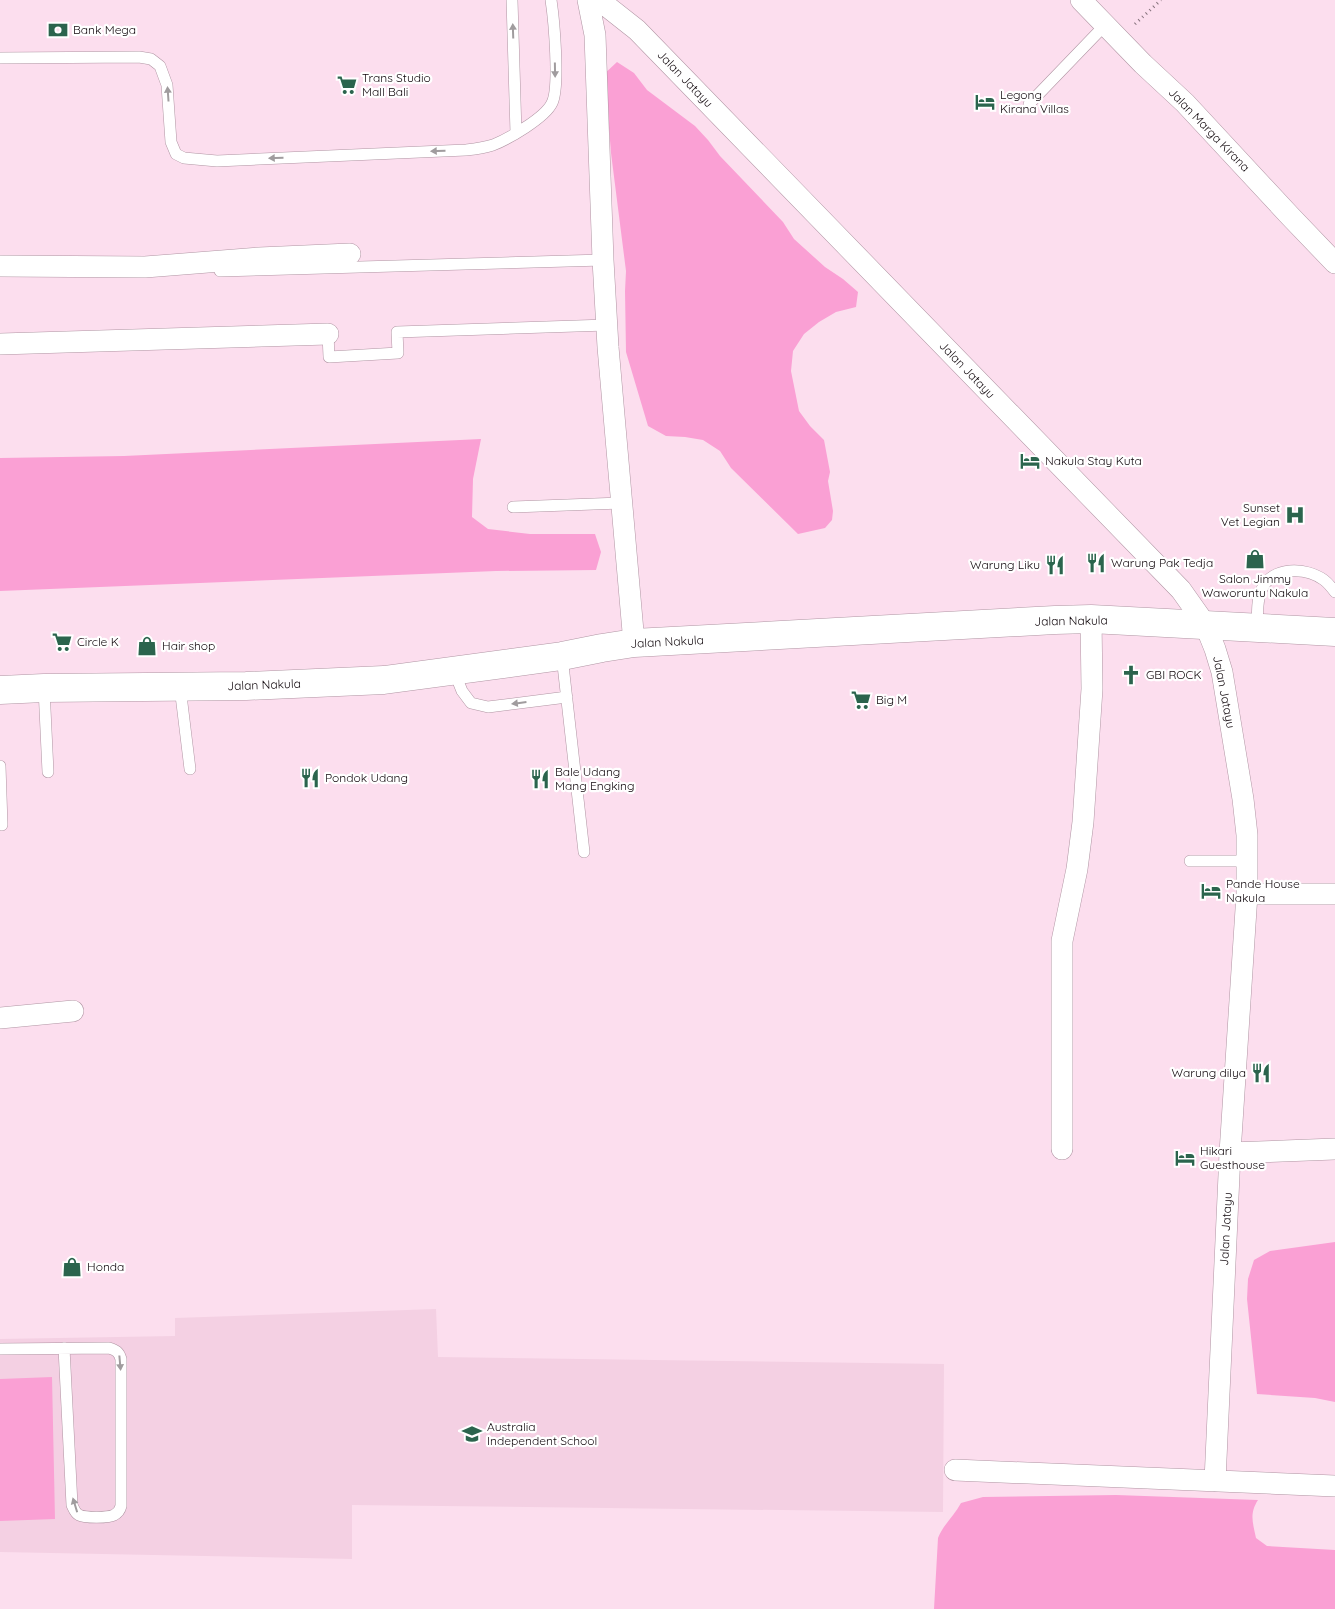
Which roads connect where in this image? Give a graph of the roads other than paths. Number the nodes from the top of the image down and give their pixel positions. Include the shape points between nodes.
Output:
1 (512, 0) edge
2 (551, 0) edge
3 (588, 0) edge
4 (599, 0) edge
5 (1081, 0) edge
6 (1112, 32) junction
7 (0, 58) edge
8 (1029, 104) dead end
9 (516, 133) junction
10 (350, 254) dead end
11 (603, 260) junction
12 (1335, 263) edge
13 (174, 264) junction
14 (0, 266) edge
15 (607, 325) junction
16 (328, 334) joint
17 (0, 344) edge
18 (621, 503) junction
19 (513, 507) dead end
20 (1335, 592) edge
21 (1091, 619) junction
22 (1205, 624) junction
23 (1257, 628) junction
24 (1335, 632) edge
25 (634, 643) junction
26 (562, 656) junction
27 (454, 671) junction
28 (180, 687) junction
29 (44, 688) junction
30 (0, 690) edge
31 (567, 697) junction
32 (0, 766) edge
33 (190, 769) dead end
34 (48, 772) dead end
35 (2, 825) dead end
36 (584, 852) dead end
37 (1190, 860) dead end
38 (1248, 861) junction
39 (1247, 894) junction
40 (1335, 894) edge
41 (73, 1012) dead end
42 (0, 1018) edge
43 (1062, 1149) dead end
44 (1335, 1149) edge
45 (1230, 1153) junction
46 (64, 1348) junction
47 (0, 1349) edge
48 (955, 1470) dead end
49 (1215, 1481) junction
50 (1335, 1486) edge

9 -> 1 lane
2 -> 9 lane via 555,93 551,105 539,118
3 - 11 street via 595,35
4 - 22 street, Jalan Jatayu via 658,51 1181,590
5 - 6 street, Jalan Marga Kirana
6 - 8 lane
6 - 12 street, Jalan Marga Kirana via 1192,111
9 -> 7 lane via 492,145 466,150 217,161 184,158 176,154 171,142 167,85 160,66 151,59
10 - 13 street
11 - 13 lane via 174,272
11 - 15 street
13 - 14 street via 145,267
15 - 16 lane via 397,332 398,353 329,357
15 - 18 street
16 - 17 street
18 - 19 lane
18 - 25 street
20 - 23 lane via 1324,580 1311,574 1286,571 1276,574 1261,590
21 - 22 main road, Jalan Nakula
21 - 25 main road, Jalan Nakula
21 - 43 street via 1092,689 1083,822 1062,941
22 - 23 main road, Jalan Nakula
22 - 38 street, Jalan Jatayu via 1222,672 1243,799
23 - 24 main road, Jalan Nakula
25 - 26 main road, Jalan Nakula
26 - 27 main road, Jalan Nakula
26 - 31 lane
27 - 28 main road, Jalan Nakula via 384,680
31 -> 27 lane via 488,707 470,703
28 - 29 main road, Jalan Nakula
28 - 33 lane
29 - 30 main road, Jalan Nakula
29 - 34 lane
31 - 36 lane
32 - 35 lane
37 - 38 lane
38 - 39 street, Jalan Jatayu
39 - 40 street
39 - 45 street, Jalan Jatayu
41 - 42 street
44 - 45 street
45 - 49 street, Jalan Jatayu
46 -> 46 lane via 109,1348 115,1350 121,1359 121,1506 120,1511 110,1516 84,1517 72,1505
46 - 47 lane
48 - 49 street
49 - 50 street

